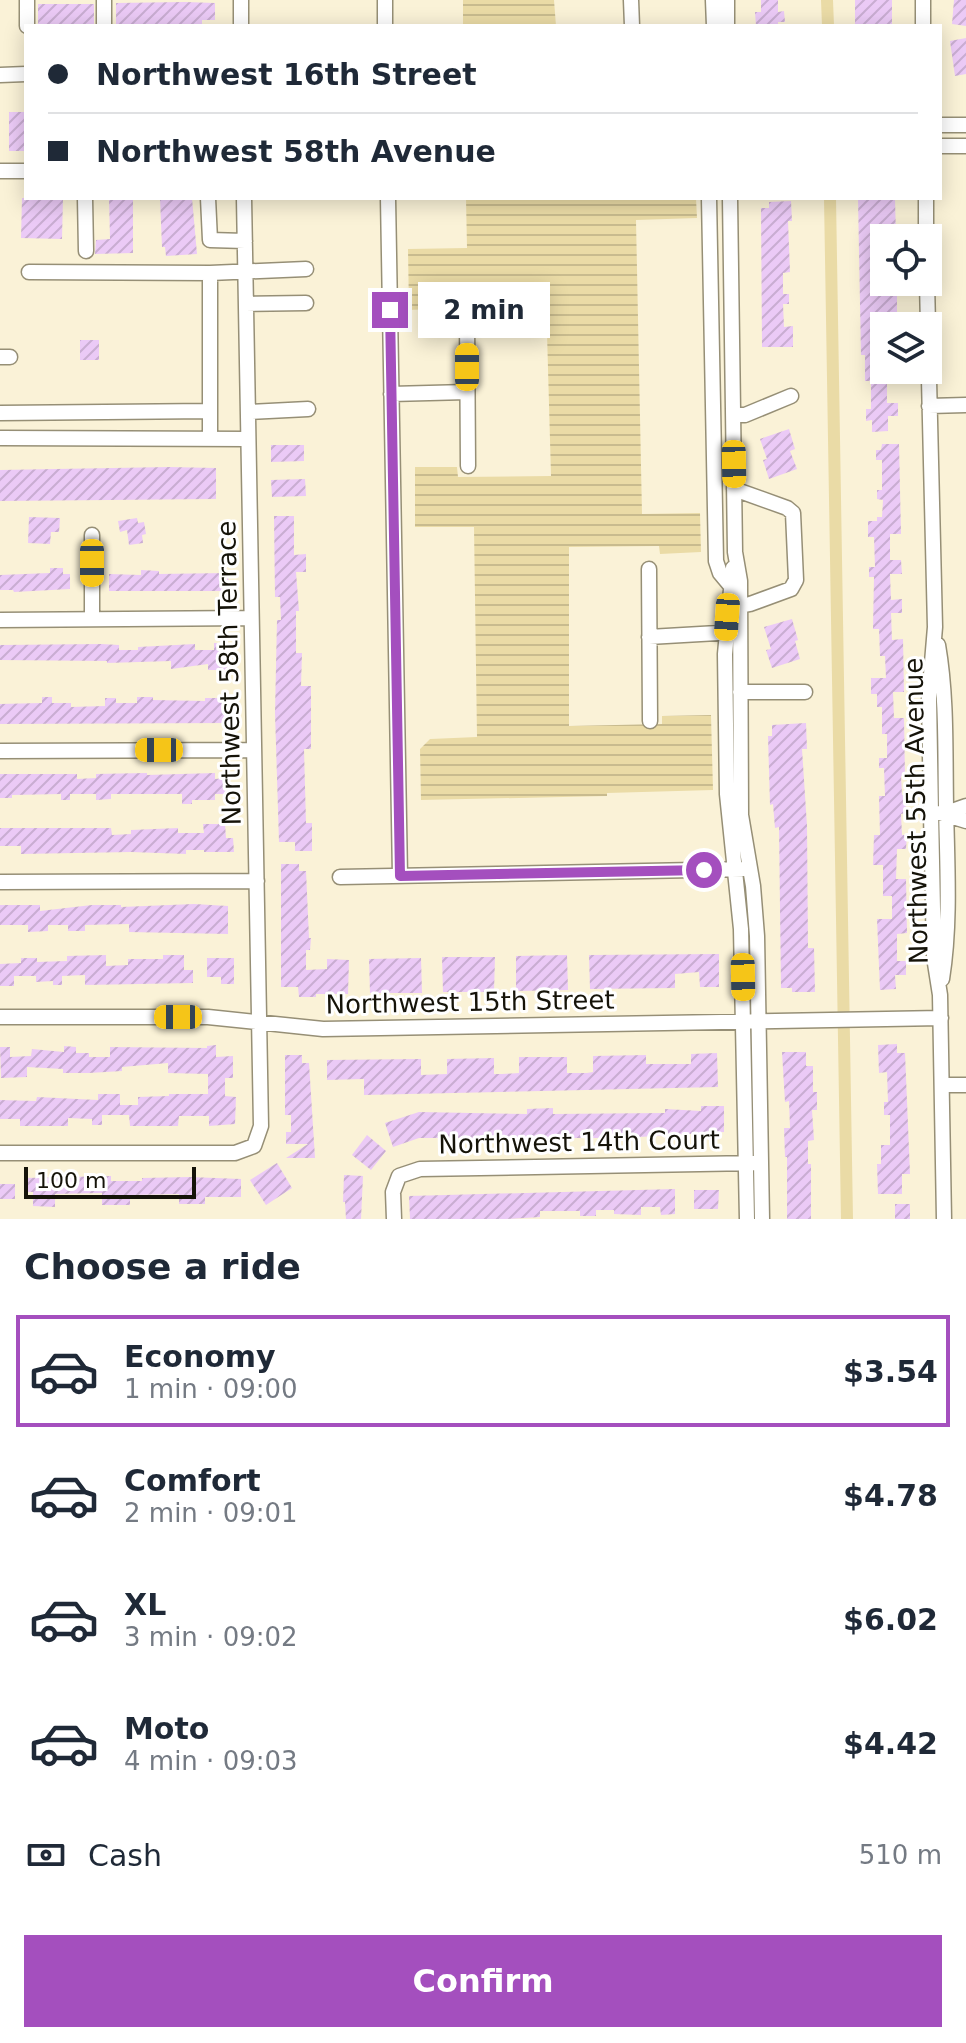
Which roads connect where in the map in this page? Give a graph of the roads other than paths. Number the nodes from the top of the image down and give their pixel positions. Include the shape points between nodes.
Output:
1 (27, 0) edge
2 (104, 0) edge
3 (241, 0) edge
4 (385, 0) edge
5 (631, 0) edge
6 (713, 0) edge
7 (727, 0) edge
8 (923, 0) edge
9 (27, 24) edge
10 (104, 24) edge
11 (241, 24) edge
12 (385, 24) edge
13 (632, 24) edge
14 (714, 24) edge
15 (727, 24) edge
16 (923, 24) edge
17 (24, 74) edge
18 (0, 75) edge
19 (942, 125) edge
20 (966, 125) edge
21 (942, 146) edge
22 (966, 146) edge
23 (0, 171) edge
24 (24, 171) edge
25 (85, 200) edge
26 (208, 200) edge
27 (244, 200) edge
28 (388, 200) edge
29 (709, 200) edge
30 (730, 200) edge
31 (926, 200) edge
32 (926, 224) edge
33 (245, 241) junction
34 (86, 251) dead end
35 (306, 269) dead end
36 (245, 270) junction
37 (29, 272) dead end
38 (210, 273) junction
39 (306, 303) dead end
40 (246, 304) junction
41 (467, 317) dead end
42 (929, 384) edge
43 (467, 392) junction
44 (391, 394) junction
45 (791, 396) dead end
46 (966, 405) edge
47 (929, 406) junction
48 (308, 409) dead end
49 (210, 411) junction
50 (248, 412) junction
51 (0, 413) edge
52 (733, 415) junction
53 (0, 438) edge
54 (210, 439) junction
55 (248, 439) junction
56 (468, 466) dead end
57 (734, 489) junction
58 (92, 535) dead end
59 (735, 552) junction
60 (649, 569) dead end
61 (730, 585) junction
62 (740, 606) junction
63 (251, 618) junction
64 (92, 619) junction
65 (0, 620) edge
66 (733, 633) junction
67 (649, 637) junction
68 (740, 692) junction
69 (805, 692) dead end
70 (650, 721) dead end
71 (254, 750) junction
72 (0, 751) edge
73 (966, 806) edge
74 (938, 813) junction
75 (966, 821) edge
76 (742, 869) junction
77 (400, 876) junction
78 (340, 877) dead end
79 (257, 881) junction
80 (0, 882) edge
81 (0, 1017) edge
82 (941, 1018) junction
83 (751, 1021) junction
84 (261, 1022) junction
85 (942, 1085) junction
86 (966, 1085) edge
87 (0, 1153) edge
88 (754, 1163) junction
89 (394, 1219) edge
90 (747, 1219) edge
91 (762, 1219) edge
92 (944, 1219) edge

1 - 9 street
2 - 10 street
3 - 11 street
4 - 12 street
5 - 13 street
6 - 14 street
7 - 15 street
8 - 16 street
17 - 18 street
19 - 20 street
21 - 22 street
23 - 24 street
25 - 34 street
26 - 33 street via 210,240
27 - 33 street, Northwest 58th Terrace
28 - 44 street
29 - 61 street via 716,561
30 - 52 street
31 - 32 street
33 - 36 street, Northwest 58th Terrace
35 - 36 street
36 - 38 street
36 - 40 street, Northwest 58th Terrace
37 - 38 street
38 - 49 street
39 - 40 street
40 - 50 street, Northwest 58th Terrace
41 - 43 street
42 - 47 street, Northwest 55th Avenue
43 - 44 street
43 - 56 street
44 - 77 street
45 - 52 street
46 - 47 street
47 - 74 street, Northwest 55th Avenue via 935,627 929,698
48 - 50 street
49 - 51 street
49 - 54 street
50 - 55 street, Northwest 58th Terrace
52 - 57 street
53 - 54 street
54 - 55 street
55 - 63 street, Northwest 58th Terrace
57 - 59 street
57 - 62 street via 793,513 796,580 791,589
58 - 64 street
59 - 61 street
59 - 62 street
60 - 67 street
61 - 66 street
62 - 66 street
63 - 64 street
63 - 71 street, Northwest 58th Terrace
64 - 65 street
66 - 67 street
66 - 68 street
66 - 76 street via 727,794
67 - 70 street
68 - 69 street
68 - 76 street
71 - 72 street
71 - 79 street, Northwest 58th Terrace
73 - 74 street
74 - 75 street
74 - 82 street, Northwest 55th Avenue via 934,957
76 - 77 street
76 - 83 street via 741,929
77 - 78 street
79 - 80 street
79 - 84 street, Northwest 58th Terrace
81 - 84 street, Northwest 15th Street
82 - 83 street, Northwest 15th Street
82 - 85 street, Northwest 55th Avenue
83 - 84 street, Northwest 15th Street via 323,1029
83 - 88 street
84 - 87 street, Northwest 58th Terrace via 261,1126 254,1146 235,1153
85 - 86 street
85 - 92 street, Northwest 55th Avenue
88 - 89 street, Northwest 14th Court via 420,1169 399,1176 393,1192
88 - 90 street
88 - 91 street

